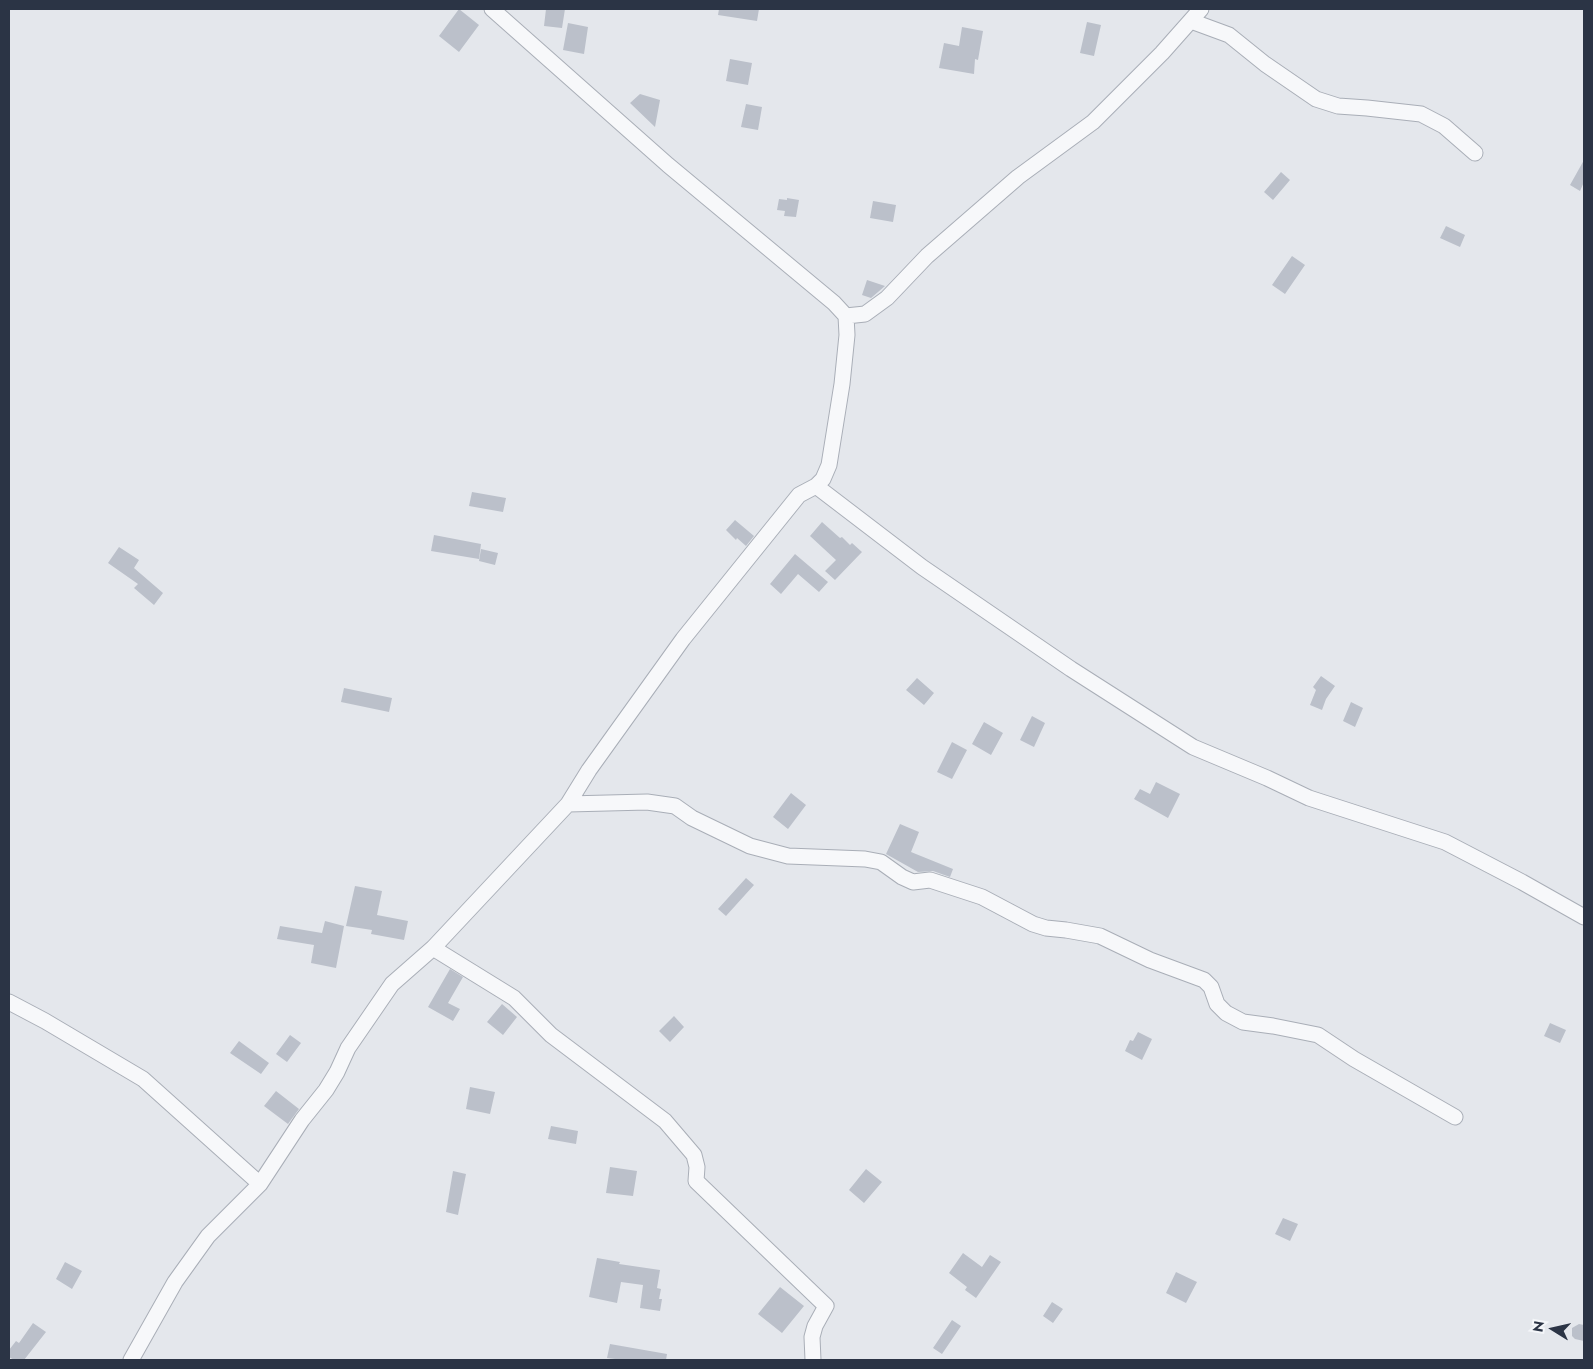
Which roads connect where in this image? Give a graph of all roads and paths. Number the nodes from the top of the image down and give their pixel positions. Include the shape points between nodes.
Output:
1 (492, 9) edge
2 (1201, 9) edge
3 (1191, 21) junction
4 (1475, 153) dead end
5 (846, 316) junction
6 (816, 486) junction
7 (568, 804) junction
8 (1584, 917) edge
9 (433, 948) junction
10 (9, 1002) edge
11 (1454, 1117) dead end
12 (260, 1184) junction
13 (131, 1360) edge
14 (813, 1360) edge

1 - 5 street via 668,165
2 - 3 street
3 - 4 street via 1229,35 1316,99 1338,106 1421,114 1444,126
3 - 5 street via 1093,122 1018,177 927,256 887,298 865,314
5 - 6 street via 842,384 829,465
6 - 7 street via 799,495 683,639
6 - 8 street via 922,567 1070,669 1193,747 1309,798 1445,842
7 - 9 street
7 - 11 street via 647,802 674,806 750,846 788,856 881,862 913,882 930,880 982,897 1033,924 1100,936 1150,960 1204,980 1226,1013 1243,1022 1318,1035
9 - 12 street via 392,984 348,1048 326,1090
9 - 14 street via 514,998 551,1035 665,1121 694,1155 696,1181 826,1306 814,1326
10 - 12 street via 143,1079
12 - 13 street via 208,1236 175,1282

